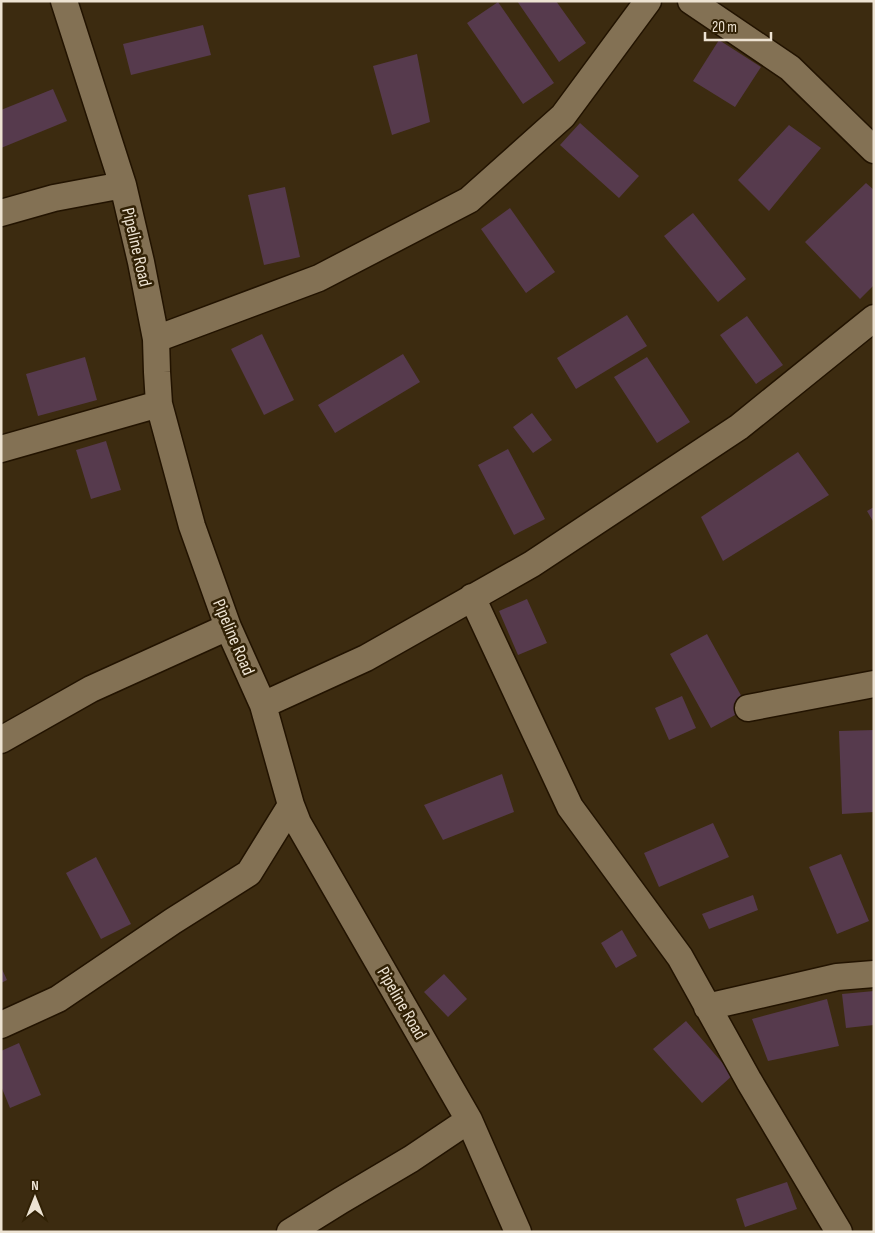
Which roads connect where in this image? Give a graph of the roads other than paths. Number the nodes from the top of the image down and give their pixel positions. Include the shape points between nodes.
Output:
1 (64, 1) edge
2 (648, 1) edge
3 (691, 1) edge
4 (874, 150) edge
5 (123, 185) junction
6 (1, 213) edge
7 (874, 318) edge
8 (156, 339) junction
9 (160, 404) junction
10 (1, 449) edge
11 (472, 598) junction
12 (228, 627) junction
13 (874, 684) edge
14 (263, 705) junction
15 (748, 708) dead end
16 (1, 740) edge
17 (291, 805) junction
18 (874, 974) edge
19 (707, 1006) junction
20 (1, 1025) edge
21 (469, 1120) junction
22 (290, 1232) edge
23 (518, 1232) edge
24 (839, 1232) edge

1 - 5 street, Pipeline Road
2 - 8 street via 563,116 469,200 319,278
3 - 4 street via 790,68
5 - 6 street via 54,198
5 - 8 street, Pipeline Road
7 - 11 street via 739,427 532,564
8 - 9 street, Pipeline Road
9 - 10 street
9 - 12 street, Pipeline Road via 192,526
11 - 14 street via 366,658
11 - 19 street via 570,807 680,957
12 - 14 street, Pipeline Road
12 - 16 street via 90,689
13 - 15 street
14 - 17 street, Pipeline Road
17 - 20 street via 249,873 58,999
17 - 21 street, Pipeline Road via 298,823
18 - 19 street via 837,977
19 - 24 street
21 - 22 street
21 - 23 street, Pipeline Road

